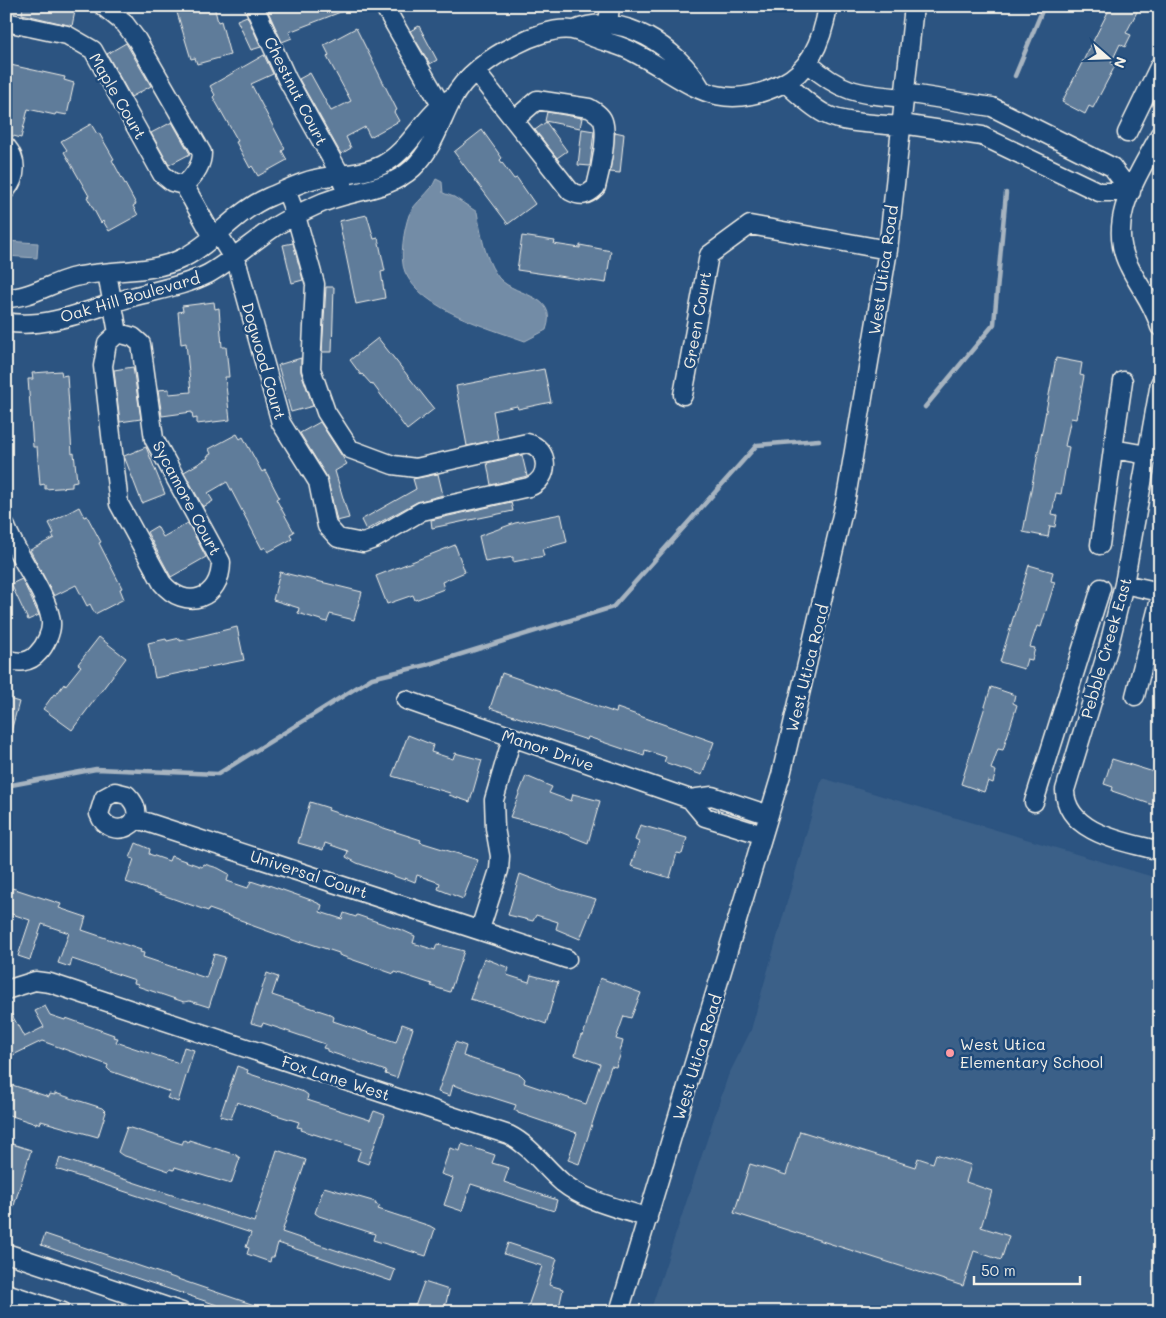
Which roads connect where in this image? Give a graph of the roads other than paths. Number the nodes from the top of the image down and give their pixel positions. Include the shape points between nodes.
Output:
1 (103, 6) edge
2 (254, 6) edge
3 (384, 6) edge
4 (610, 6) edge
5 (828, 6) edge
6 (914, 6) edge
7 (6, 22) edge
8 (608, 25) junction
9 (575, 30) junction
10 (808, 63) junction
11 (1160, 65) edge
12 (476, 72) junction
13 (786, 83) junction
14 (700, 88) junction
15 (905, 96) junction
16 (447, 101) junction
17 (514, 120) junction
18 (902, 125) junction
19 (1127, 132) dead end
20 (1160, 134) edge
21 (6, 146) edge
22 (340, 174) junction
23 (184, 185) junction
24 (6, 190) edge
25 (286, 190) junction
26 (1131, 192) junction
27 (346, 194) junction
28 (296, 216) junction
29 (215, 234) junction
30 (888, 250) junction
31 (234, 257) junction
32 (107, 273) junction
33 (6, 298) edge
34 (112, 303) junction
35 (6, 322) edge
36 (1160, 328) edge
37 (118, 333) junction
38 (1123, 380) dead end
39 (1160, 383) edge
40 (683, 395) dead end
41 (1113, 449) junction
42 (1152, 451) edge
43 (6, 527) edge
44 (1100, 545) dead end
45 (1124, 584) junction
46 (1100, 588) dead end
47 (1160, 592) edge
48 (1160, 599) edge
49 (6, 659) edge
50 (1135, 696) dead end
51 (1067, 698) junction
52 (406, 700) dead end
53 (1090, 705) junction
54 (512, 738) junction
55 (690, 799) junction
56 (1034, 802) dead end
57 (769, 815) junction
58 (137, 818) dead end
59 (763, 835) junction
60 (1160, 851) edge
61 (480, 929) junction
62 (567, 959) dead end
63 (6, 990) edge
64 (648, 1218) junction
65 (6, 1253) edge
66 (6, 1293) edge
67 (63, 1312) edge
68 (182, 1312) edge
69 (619, 1312) edge

1 - 23 street via 125,24 137,40 202,153 195,173
2 - 22 street, Chestnut Court via 287,79
3 - 16 street
4 - 8 street
5 - 10 street via 818,44
6 - 15 street, West Utica Road
7 - 23 street, Maple Court via 67,35 93,50 162,174 172,182
8 - 9 street, Oak Hill Boulevard via 587,24
8 - 14 street, Oak Hill Boulevard via 627,29 667,50 680,61
9 - 12 street, Oak Hill Boulevard via 564,29 516,44
9 - 14 street, Oak Hill Boulevard via 631,50 668,74
10 - 13 street, Oak Hill Boulevard
10 - 15 street via 827,80 844,88
11 - 19 street
12 - 16 street, Oak Hill Boulevard
12 - 17 street
13 - 14 street, Oak Hill Boulevard via 758,95 736,98 712,95
13 - 18 street via 826,115
15 - 18 street, West Utica Road
15 - 26 street via 992,107 1112,167
16 - 22 street, Oak Hill Boulevard via 395,156 370,170
16 - 27 street, Oak Hill Boulevard via 430,148 412,170 389,184
17 - 17 street via 570,191 583,196 596,187 604,129 602,119 596,113 589,108 537,100
18 - 26 street via 982,136 1099,192
18 - 30 street, West Utica Road
20 - 26 street
21 - 24 street via 14,159 15,169
22 - 25 street, Oak Hill Boulevard via 313,179
22 - 27 street, Chestnut Court
23 - 29 street
25 - 28 street
25 - 29 street, Oak Hill Boulevard via 254,204
26 - 36 street via 1120,223 1119,237 1126,262 1153,307
27 - 28 street, Oak Hill Boulevard
28 - 31 street, Oak Hill Boulevard via 275,226
28 - 31 street, Dogwood Court via 315,284 311,368 326,412 350,449 393,465 416,468 527,443 544,455 545,468 540,481 529,487 422,511 362,543 338,538 328,526 318,482 281,423
29 - 31 street
29 - 32 street, Oak Hill Boulevard via 198,249 166,264
30 - 40 street, Green Court via 750,225 709,255
30 - 57 street, West Utica Road via 846,498 814,643
31 - 34 street, Oak Hill Boulevard via 194,280
32 - 33 street, Oak Hill Boulevard via 73,277
32 - 34 street
34 - 35 street, Oak Hill Boulevard via 47,322
34 - 37 street
37 - 37 street, Sycamore Court via 107,343 103,366 119,504 169,592 183,598 202,597 218,584 221,562 154,439 141,344 133,337
38 - 41 street
39 - 42 street, Pebble Creek East
41 - 42 street
41 - 44 street
42 - 45 street, Pebble Creek East
43 - 49 street via 47,608 51,626 47,640 35,657 21,662
45 - 47 street
45 - 53 street, Pebble Creek East
46 - 51 street
48 - 50 street
51 - 53 street
51 - 56 street
52 - 54 street, Manor Drive
53 - 60 street, Pebble Creek East via 1066,782 1068,809 1088,827
54 - 55 street, Manor Drive
54 - 61 street via 494,800 499,870
55 - 57 street, Manor Drive via 712,796
55 - 59 street, Manor Drive via 705,817
57 - 59 street, West Utica Road
58 - 61 street, Universal Court
59 - 64 street, West Utica Road
61 - 62 street, Universal Court
63 - 64 street, Fox Lane West via 35,981 50,983 509,1135 524,1144 555,1176 579,1193
64 - 69 street, West Utica Road
65 - 68 street
66 - 67 street

